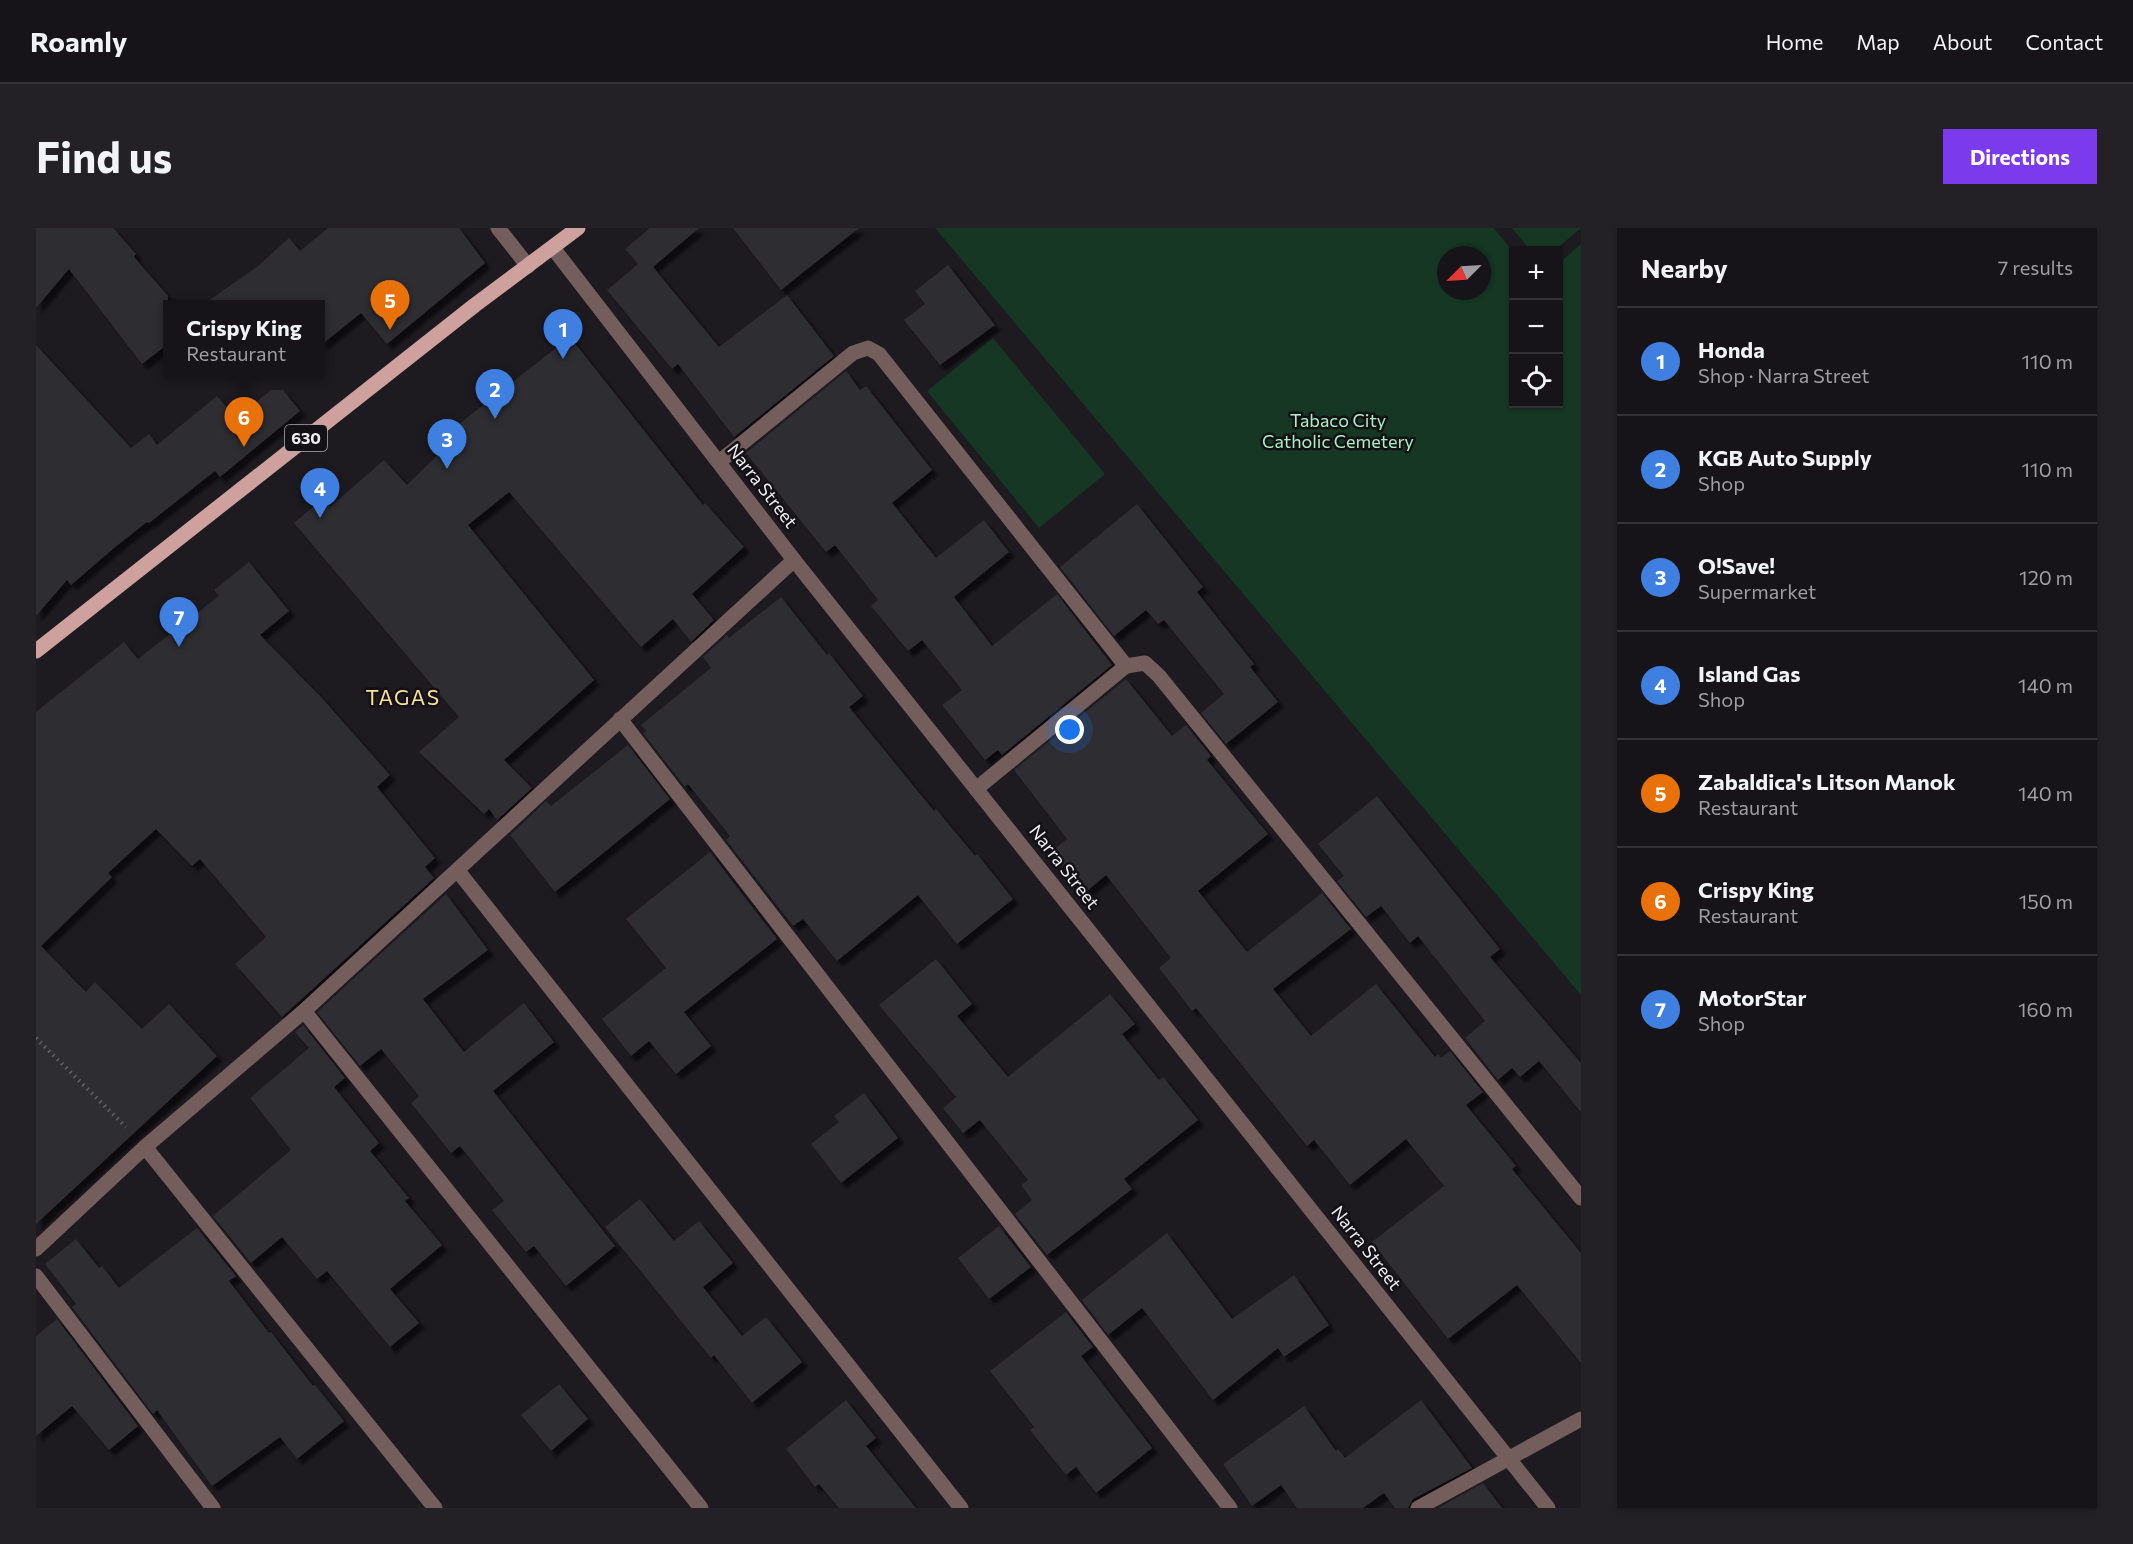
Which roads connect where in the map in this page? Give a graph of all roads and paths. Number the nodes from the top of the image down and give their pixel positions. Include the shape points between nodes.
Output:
1 (498, 228) edge
2 (578, 228) edge
3 (553, 248) junction
4 (528, 266) junction
5 (719, 462) junction
6 (794, 560) junction
7 (36, 651) edge
8 (1126, 666) junction
9 (620, 719) junction
10 (976, 789) junction
11 (458, 871) junction
12 (304, 1011) junction
13 (36, 1038) edge
14 (145, 1147) junction
15 (1581, 1198) edge
16 (36, 1249) edge
17 (36, 1276) edge
18 (1581, 1419) edge
19 (1509, 1459) junction
20 (213, 1508) edge
21 (435, 1508) edge
22 (700, 1508) edge
23 (961, 1508) edge
24 (1230, 1508) edge
25 (1418, 1508) edge
26 (1548, 1508) edge

1 - 4 street
2 - 3 main road, 630
3 - 4 main road, 630
3 - 5 street, Narra Street
4 - 7 main road, 630
5 - 6 street, Narra Street
5 - 8 street via 853,353 868,348 879,354
6 - 9 street
6 - 10 street, Narra Street
8 - 10 street
8 - 15 street via 1145,663 1159,676
9 - 11 street
9 - 24 street
10 - 19 street, Narra Street
11 - 12 street
11 - 23 street
12 - 14 street
12 - 22 street
13 - 14 path
14 - 16 street
14 - 21 street
17 - 20 street
18 - 19 street
19 - 25 street
19 - 26 street, Narra Street

